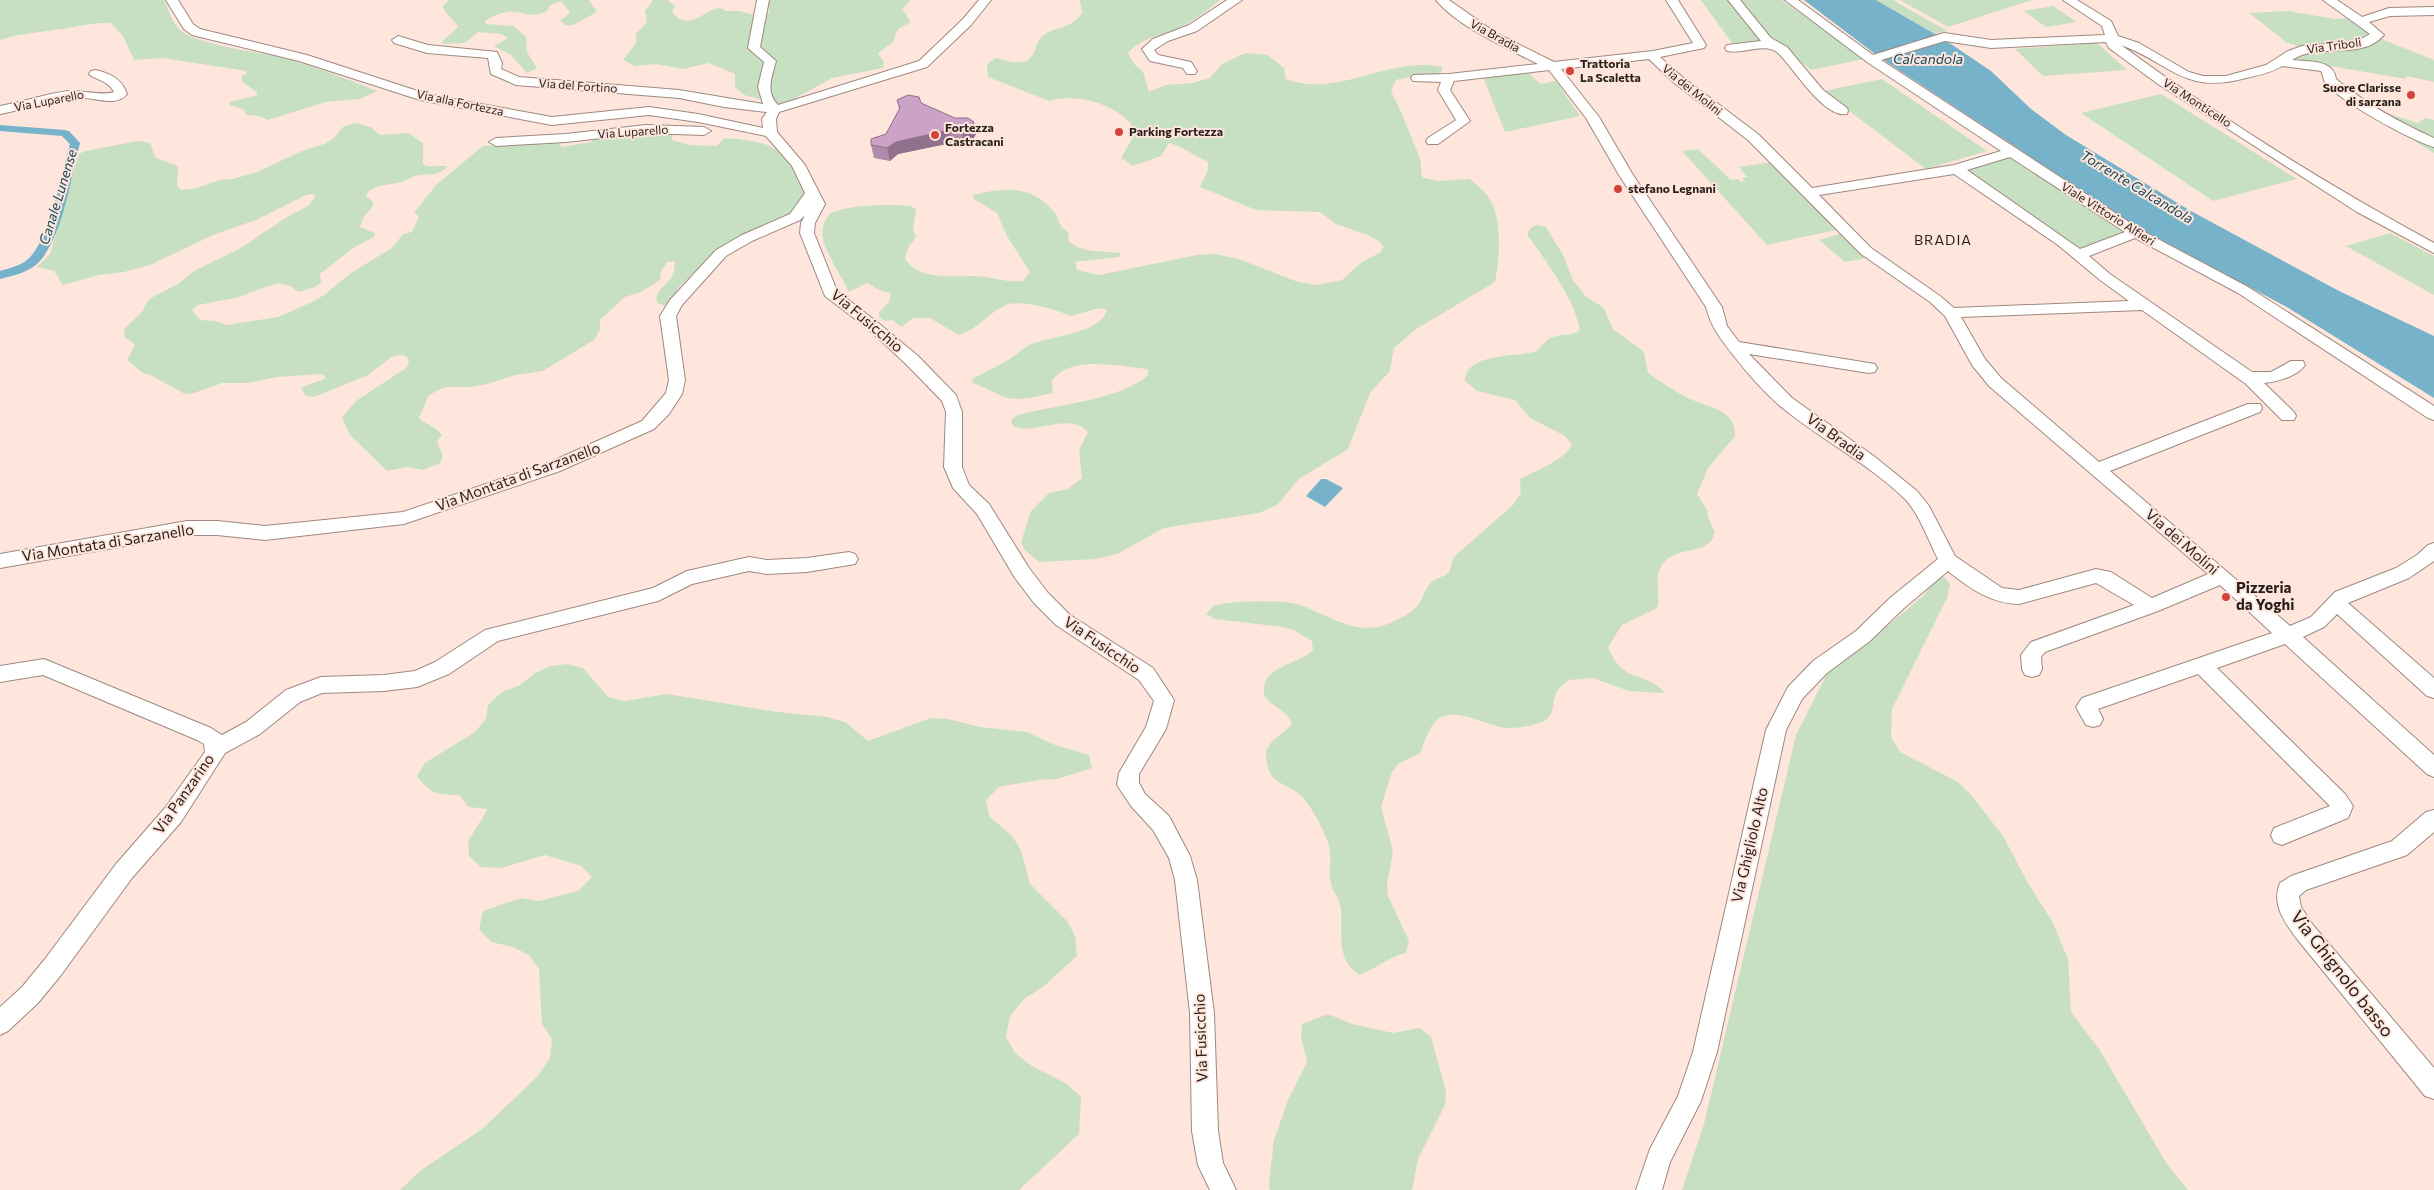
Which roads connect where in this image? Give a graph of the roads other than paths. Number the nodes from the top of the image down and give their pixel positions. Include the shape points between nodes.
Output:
1 (172, 0) edge
2 (763, 0) edge
3 (985, 0) edge
4 (1236, 0) edge
5 (1442, 0) edge
6 (1672, 0) edge
7 (1734, 0) edge
8 (1791, 0) edge
9 (2069, 0) edge
10 (2329, 0) edge
11 (2434, 11) edge
12 (2360, 21) junction
13 (2112, 38) junction
14 (398, 40) dead end
15 (1773, 44) junction
16 (1731, 48) dead end
17 (1653, 55) junction
18 (1871, 59) junction
19 (2283, 62) junction
20 (1552, 66) junction
21 (1191, 71) dead end
22 (95, 74) dead end
23 (1417, 78) dead end
24 (1450, 78) junction
25 (775, 109) junction
26 (0, 110) edge
27 (1842, 111) dead end
28 (770, 132) junction
29 (1432, 141) dead end
30 (496, 142) dead end
31 (2434, 143) edge
32 (2011, 152) junction
33 (1956, 168) junction
34 (814, 191) junction
35 (1808, 193) junction
36 (2136, 233) junction
37 (2434, 249) edge
38 (2078, 255) junction
39 (2145, 305) junction
40 (1950, 313) junction
41 (1734, 346) junction
42 (2297, 365) dead end
43 (1869, 368) dead end
44 (2248, 378) junction
45 (2254, 408) dead end
46 (2434, 414) edge
47 (2288, 416) dead end
48 (2097, 469) junction
49 (2434, 550) edge
50 (849, 559) dead end
51 (0, 561) edge
52 (1948, 561) junction
53 (2222, 576) junction
54 (2335, 603) junction
55 (2150, 606) junction
56 (2289, 635) junction
57 (2201, 665) junction
58 (2032, 669) dead end
59 (0, 674) edge
60 (2434, 690) edge
61 (2093, 719) dead end
62 (216, 748) junction
63 (2434, 768) edge
64 (2434, 819) edge
65 (2282, 835) dead end
66 (0, 1023) edge
67 (2434, 1088) edge
68 (1223, 1190) edge
69 (1649, 1190) edge

1 - 28 street, Via alla Fortezza via 188,26 196,32 303,58 425,97 552,121 649,111
2 - 25 street via 754,48 770,61 763,92 766,102
3 - 25 street via 923,64 802,104
4 - 21 street via 1193,28 1158,41 1148,49 1154,58 1187,65
5 - 20 street, Via Bradia via 1492,36
6 - 17 street, Via dei Molini via 1700,45
7 - 15 street via 1767,41
8 - 18 street, Viale Vittorio Alfieri
9 - 13 street, Via Monticello via 2107,24
10 - 12 street
11 - 12 street, Via Triboli via 2390,12
12 - 19 street, Via Triboli via 2378,35 2359,45 2306,49 2292,54
13 - 18 street via 1991,44 1944,37
13 - 19 street via 2135,46 2185,75 2203,80 2246,76
13 - 37 street, Via Monticello via 2112,43 2124,53 2217,117 2362,209
14 - 25 street, Via del Fortino via 427,49 493,55 495,72 516,81 679,94
15 - 16 street
15 - 27 street via 1783,50 1818,93
17 - 20 street
17 - 35 street, Via dei Molini via 1677,79 1754,137
18 - 32 street, Viale Vittorio Alfieri
19 - 31 street via 2325,68 2329,71 2330,80 2354,99
20 - 24 street
20 - 41 street, Via Bradia via 1592,117 1626,175 1714,307 1719,327
22 - 26 street, Via Luparello via 105,75 121,94 108,98 79,93
23 - 24 street
24 - 29 street via 1444,90 1463,121
25 - 28 street via 769,119
28 - 30 street, Via Luparello via 753,135 693,129 646,129
28 - 34 street via 798,164
32 - 33 street
32 - 36 street, Viale Vittorio Alfieri
33 - 35 street
33 - 38 street
34 - 51 street, Via Montata di Sarzanello via 795,217 721,252 676,303 668,316 677,380 674,394 648,425 620,438 554,467 404,518 265,533 187,528
34 - 68 street, Via Fusicchio via 818,204 808,223 807,234 830,293 912,360 950,399 954,412 953,467 962,488 983,509 1041,598 1063,620 1146,674 1164,700 1156,728 1129,773 1128,785 1161,823 1179,856 1186,880 1202,1013 1204,1131 1211,1165
35 - 40 street, Via dei Molini via 1866,251
36 - 38 street
36 - 46 street, Viale Vittorio Alfieri via 2243,290
38 - 39 street
39 - 40 street
39 - 44 street
40 - 48 street, Via dei Molini via 1978,362 1995,382
41 - 43 street
41 - 52 street, Via Bradia via 1750,367 1786,402 1911,495
42 - 44 street via 2274,377
44 - 47 street
45 - 48 street
48 - 53 street, Via dei Molini
49 - 54 street via 2412,570
50 - 62 street via 807,565 767,567 754,564 687,578 658,594 492,635 442,668 417,679 321,684 293,696 253,728
52 - 55 street, Via Bradia via 1963,574 2006,597 2034,594 2096,576 2111,580
52 - 69 street, Via Ghigliolo Alto via 1863,636 1820,667 1795,693 1776,730 1705,1052 1689,1101 1659,1158
53 - 55 street
53 - 56 street, Via dei Molini
54 - 56 street via 2321,619
54 - 60 street
55 - 58 street via 2038,647 2031,654
56 - 57 street
56 - 63 street, Via dei Molini
57 - 61 street via 2089,704 2086,707
57 - 65 street via 2342,806 2340,811
59 - 62 street, Via Panzarino via 44,667 204,734 214,740
62 - 66 street, Via Panzarino via 173,815 124,871 30,995
64 - 67 street, Via Ghignolo basso via 2399,848 2299,883 2288,890 2286,900 2305,932

